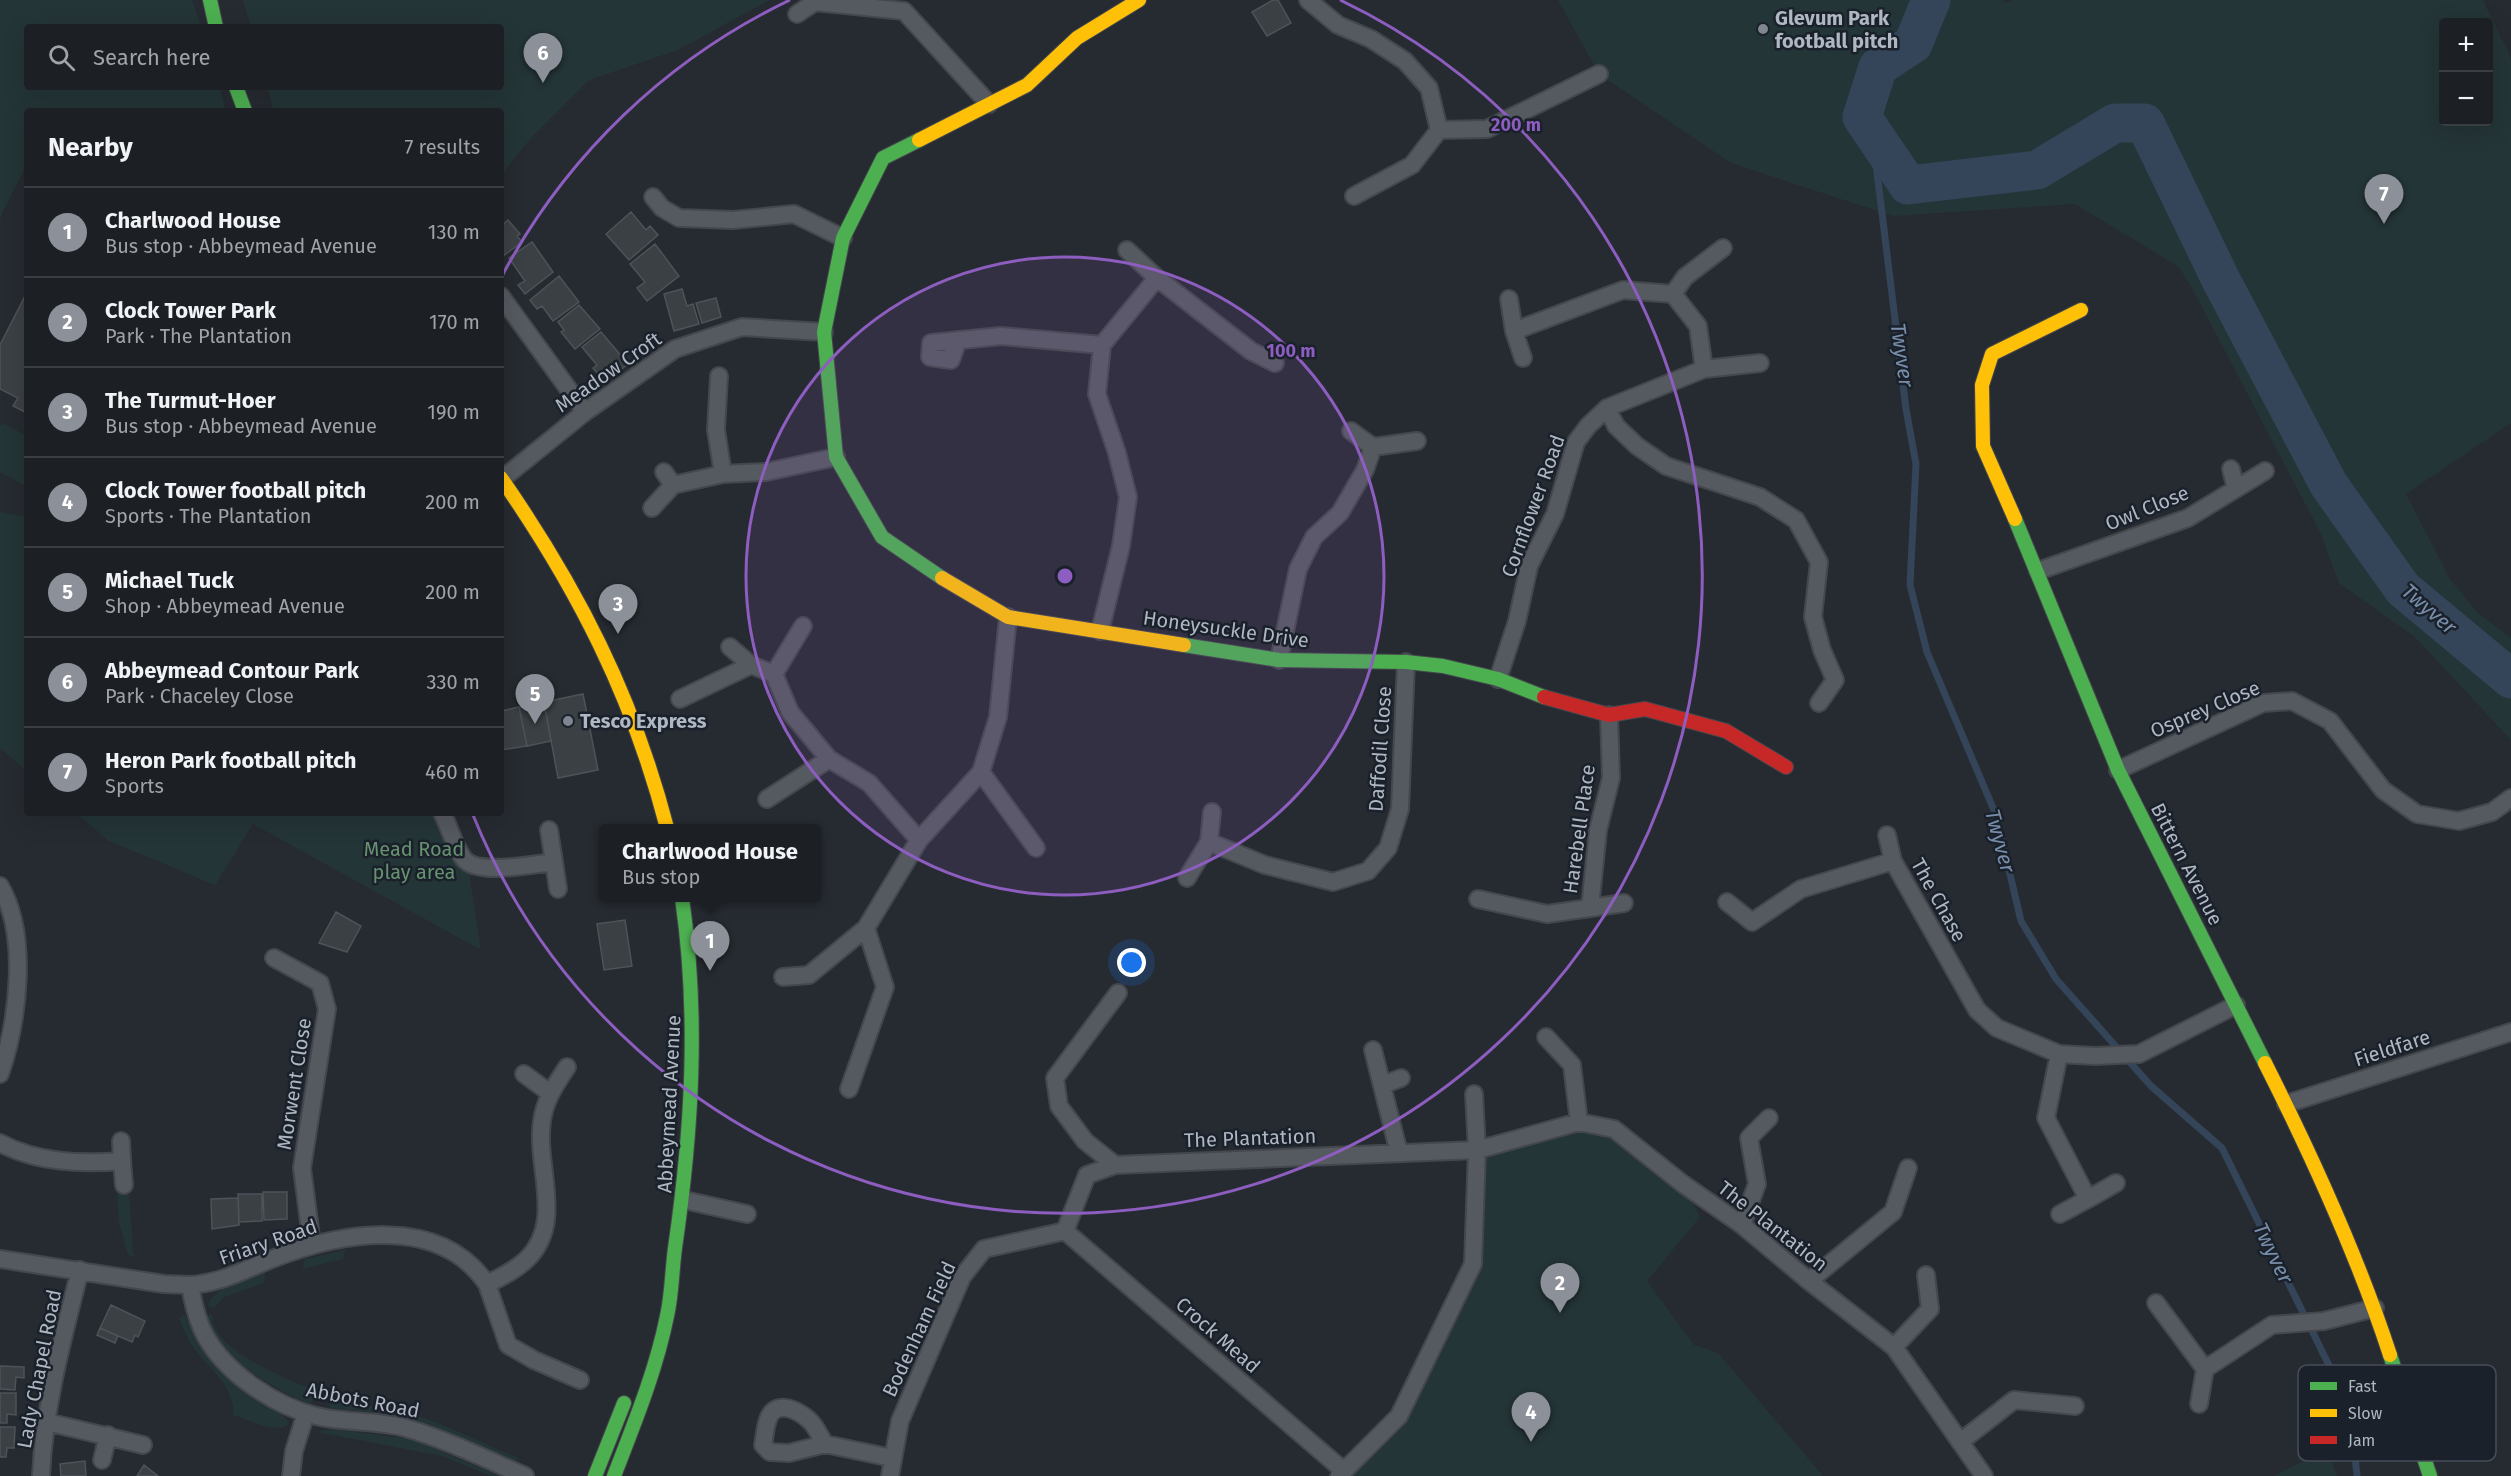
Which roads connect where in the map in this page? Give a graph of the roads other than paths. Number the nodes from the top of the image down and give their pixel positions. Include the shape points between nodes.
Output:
1 (210, 0) edge
2 (1139, 0) edge
3 (1308, 0) edge
4 (797, 14) dead end
5 (215, 24) edge
6 (1599, 74) dead end
7 (237, 90) edge
8 (990, 104) junction
9 (243, 108) edge
10 (1439, 130) junction
11 (1354, 196) dead end
12 (653, 197) dead end
13 (843, 238) junction
14 (1723, 248) dead end
15 (1127, 250) dead end
16 (1157, 278) junction
17 (1674, 294) junction
18 (504, 300) edge
19 (1509, 300) dead end
20 (2081, 310) dead end
21 (824, 332) junction
22 (1514, 332) junction
23 (931, 343) dead end
24 (1102, 345) junction
25 (1523, 358) dead end
26 (1275, 363) dead end
27 (1760, 363) dead end
28 (1704, 369) junction
29 (719, 376) dead end
30 (1607, 408) junction
31 (585, 412) junction
32 (1351, 431) dead end
33 (1417, 441) dead end
34 (1373, 447) junction
35 (836, 457) junction
36 (2231, 469) dead end
37 (2265, 471) dead end
38 (723, 474) junction
39 (504, 476) edge
40 (504, 482) edge
41 (2236, 489) junction
42 (652, 508) dead end
43 (2038, 571) junction
44 (1008, 617) junction
45 (803, 626) dead end
46 (1100, 631) junction
47 (730, 647) dead end
48 (1279, 660) junction
49 (1406, 662) junction
50 (752, 665) junction
51 (774, 674) junction
52 (1498, 679) junction
53 (680, 699) dead end
54 (1819, 703) dead end
55 (1609, 715) junction
56 (829, 759) junction
57 (1786, 767) dead end
58 (2118, 770) junction
59 (981, 772) junction
60 (2511, 798) edge
61 (767, 799) dead end
62 (1212, 812) dead end
63 (443, 816) edge
64 (665, 824) edge
65 (549, 830) dead end
66 (1887, 835) dead end
67 (919, 840) junction
68 (1209, 842) junction
69 (1036, 848) dead end
70 (1893, 861) junction
71 (554, 862) junction
72 (1186, 878) dead end
73 (0, 886) edge
74 (558, 889) dead end
75 (1478, 899) dead end
76 (683, 902) edge
77 (1727, 902) dead end
78 (1624, 903) dead end
79 (1590, 908) junction
80 (866, 928) junction
81 (274, 958) dead end
82 (783, 977) dead end
83 (1118, 993) dead end
84 (2236, 1005) junction
85 (2511, 1032) edge
86 (1546, 1037) dead end
87 (1373, 1050) dead end
88 (3, 1054) edge
89 (2059, 1054) junction
90 (567, 1067) dead end
91 (0, 1074) edge
92 (524, 1074) dead end
93 (1401, 1078) dead end
94 (1383, 1085) junction
95 (849, 1089) dead end
96 (550, 1093) junction
97 (1474, 1094) dead end
98 (2286, 1104) junction
99 (1768, 1118) dead end
100 (1579, 1122) junction
101 (121, 1141) dead end
102 (0, 1143) edge
103 (1477, 1150) junction
104 (1399, 1153) junction
105 (122, 1161) junction
106 (1115, 1165) junction
107 (1908, 1168) dead end
108 (2116, 1183) dead end
109 (124, 1185) dead end
110 (2088, 1199) junction
111 (684, 1200) junction
112 (747, 1214) dead end
113 (2060, 1214) dead end
114 (1742, 1225) junction
115 (1065, 1231) junction
116 (312, 1245) junction
117 (0, 1258) edge
118 (81, 1270) junction
119 (1926, 1275) dead end
120 (671, 1277) junction
121 (1809, 1281) junction
122 (488, 1284) junction
123 (190, 1285) junction
124 (2156, 1303) dead end
125 (2375, 1308) junction
126 (648, 1333) dead end
127 (1894, 1347) junction
128 (2394, 1365) edge
129 (2205, 1369) junction
130 (580, 1380) dead end
131 (630, 1384) dead end
132 (2199, 1404) dead end
133 (2075, 1406) dead end
134 (306, 1413) junction
135 (652, 1417) dead end
136 (47, 1422) junction
137 (108, 1436) junction
138 (1960, 1442) junction
139 (825, 1444) dead end
140 (143, 1445) dead end
141 (891, 1458) junction
142 (102, 1460) dead end
143 (2425, 1461) edge
144 (1341, 1474) edge
145 (41, 1476) edge
146 (291, 1476) edge
147 (525, 1476) edge
148 (595, 1476) edge
149 (614, 1476) edge
150 (890, 1476) edge
151 (1984, 1476) edge
152 (2430, 1476) edge

1 - 5 street
2 - 8 street, Honeysuckle Drive via 1077,38 1027,86
3 - 10 street via 1338,25 1371,39 1405,61 1429,88
4 - 8 street via 815,2 904,7
6 - 10 street via 1487,129
7 - 9 street
8 - 13 street, Honeysuckle Drive via 883,158
10 - 11 street via 1412,165
12 - 13 street via 679,218 733,220 794,214
13 - 21 street, Honeysuckle Drive
14 - 17 street via 1685,277
15 - 16 street
16 - 24 street
16 - 26 street via 1251,351
17 - 22 street via 1623,290
17 - 28 street via 1698,326
18 - 31 street
19 - 22 street
20 - 43 street, Bittern Avenue via 1992,354 1982,385 1983,446
21 - 31 street, Meadow Croft via 742,327 675,349
21 - 35 street, Honeysuckle Drive
22 - 25 street
23 - 24 street via 1001,336
24 - 46 street via 1096,394 1128,497 1121,546
27 - 28 street, Cornflower Road
28 - 30 street, Cornflower Road
29 - 38 street via 716,430
30 - 52 street, Cornflower Road via 1576,442 1555,514 1528,566 1517,621
30 - 54 street via 1616,426 1636,446 1666,466 1760,497 1797,520 1819,562 1813,617 1834,680
31 - 39 street, Meadow Croft
32 - 34 street
33 - 34 street
34 - 48 street via 1365,470 1340,513 1314,537 1298,569
35 - 38 street via 766,472
35 - 44 street, Honeysuckle Drive via 882,537 959,590
36 - 41 street
37 - 41 street, Owl Close
38 - 42 street via 669,478
40 - 64 street via 559,563 609,656 635,718
41 - 43 street, Owl Close via 2188,518
43 - 58 street, Bittern Avenue
44 - 46 street, Honeysuckle Drive
44 - 59 street via 998,717
45 - 51 street
46 - 48 street, Honeysuckle Drive
47 - 50 street
48 - 49 street, Honeysuckle Drive
49 - 52 street, Honeysuckle Drive
49 - 68 street, Daffodil Close via 1400,809 1388,848 1368,871 1333,882 1265,865
50 - 51 street
50 - 53 street
51 - 56 street via 790,712
52 - 55 street, Honeysuckle Drive
55 - 57 street, Honeysuckle Drive via 1645,709 1726,731
55 - 79 street, Harebell Place via 1611,778 1598,830
56 - 61 street
56 - 67 street via 869,783
58 - 60 street, Osprey Close via 2263,703 2292,701 2330,721 2383,790 2417,814 2459,821 2492,812
58 - 84 street, Bittern Avenue
59 - 67 street
59 - 69 street via 1015,828
62 - 68 street
63 - 71 street via 463,858 471,866 492,868
65 - 71 street
66 - 70 street
67 - 80 street
68 - 72 street
70 - 77 street, The Chase via 1801,890 1752,922
70 - 89 street, The Chase via 1977,1010 1997,1028
71 - 74 street
73 - 88 street via 18,944 16,1008
75 - 79 street, Harebell Place via 1547,914
76 - 111 street, Abbeymead Avenue via 695,1056
78 - 79 street
80 - 82 street via 809,975
80 - 95 street via 885,987
81 - 116 street, Morwent Close via 320,982 327,1009 302,1168
83 - 106 street via 1055,1078 1059,1106 1085,1141
84 - 89 street, The Chase via 2139,1054
84 - 98 street, Bittern Avenue
85 - 98 street, Fieldfare
86 - 100 street via 1572,1065
87 - 94 street
88 - 91 street
89 - 110 street via 2046,1118
90 - 96 street
92 - 96 street
93 - 94 street
94 - 104 street
96 - 122 street via 542,1122 547,1217 544,1232 528,1258
97 - 103 street
98 - 125 street, Bittern Avenue
99 - 114 street via 1749,1138 1757,1184
100 - 103 street, The Plantation
100 - 114 street, The Plantation via 1614,1129
101 - 105 street
102 - 105 street via 72,1164
103 - 104 street, The Plantation
103 - 144 street via 1473,1264 1399,1416
104 - 106 street, The Plantation
105 - 109 street
106 - 115 street, The Plantation via 1087,1175
107 - 121 street via 1893,1212
108 - 110 street
110 - 113 street
111 - 112 street
111 - 120 street, Abbeymead Avenue
114 - 121 street, The Plantation
115 - 141 street, Bodenham Field via 984,1248 962,1277 900,1421
115 - 144 street, Crock Mead
116 - 122 street, Friary Road via 385,1234 416,1237 438,1244 472,1266
116 - 123 street, Friary Road via 219,1281
117 - 118 street
118 - 123 street
118 - 136 street, Lady Chapel Road
119 - 127 street via 1930,1309
120 - 126 street, Abbeymead Avenue
120 - 135 street, Abbeymead Avenue via 674,1318
120 - 149 street, Abbeymead Avenue via 667,1315
121 - 127 street, The Plantation
122 - 130 street via 505,1341 522,1354
123 - 134 street, Abbots Road via 199,1322 219,1354 256,1386
124 - 129 street
125 - 128 street, Bittern Avenue
125 - 129 street via 2324,1321 2272,1325
127 - 138 street, The Plantation
129 - 132 street
131 - 148 street
133 - 138 street via 2014,1400
134 - 146 street
134 - 147 street, Abbots Road via 404,1428
136 - 137 street
136 - 145 street, Lady Chapel Road
137 - 140 street
137 - 142 street
138 - 151 street, The Plantation
139 - 141 street
141 - 150 street, Bodenham Field
143 - 152 street, Bittern Avenue

